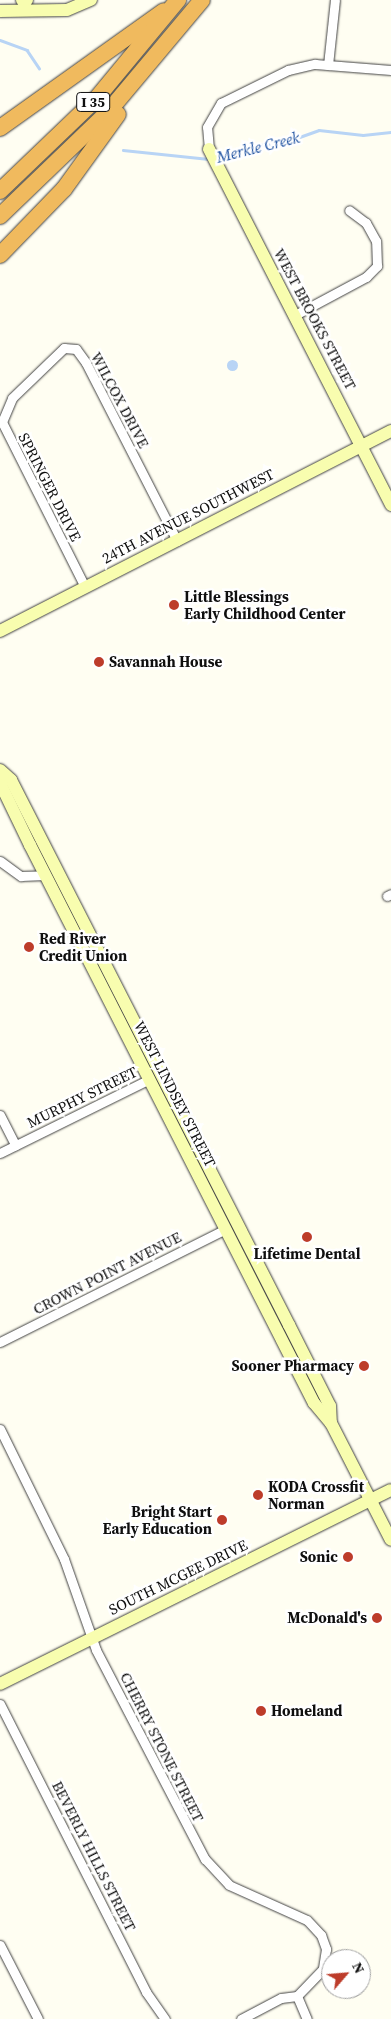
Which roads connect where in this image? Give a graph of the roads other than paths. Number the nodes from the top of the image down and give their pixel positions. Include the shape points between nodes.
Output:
1 (22, 0) edge
2 (27, 0) edge
3 (90, 0) edge
4 (202, 0) edge
5 (335, 0) edge
6 (177, 1) edge
7 (0, 11) edge
8 (165, 48) junction
9 (328, 65) junction
10 (391, 70) edge
11 (0, 128) edge
12 (208, 149) joint
13 (0, 192) edge
14 (349, 210) dead end
15 (0, 216) edge
16 (0, 255) edge
17 (295, 315) junction
18 (12, 398) joint
19 (391, 430) edge
20 (362, 445) junction
21 (391, 505) edge
22 (177, 541) junction
23 (85, 587) junction
24 (0, 631) edge
25 (1, 772) edge
26 (0, 861) edge
27 (52, 873) junction
28 (156, 1081) junction
29 (0, 1115) edge
30 (15, 1146) junction
31 (0, 1153) edge
32 (226, 1230) junction
33 (263, 1288) junction
34 (0, 1342) edge
35 (0, 1429) edge
36 (391, 1490) edge
37 (371, 1500) junction
38 (391, 1540) edge
39 (93, 1637) junction
40 (0, 1684) edge
41 (0, 1704) edge
42 (0, 1945) edge
43 (297, 1996) junction
44 (38, 2019) edge
45 (165, 2019) edge
46 (241, 2019) edge
47 (307, 2019) edge

1 - 2 street
3 - 7 street via 67,10
4 - 8 highway, I 35
5 - 9 street
6 - 11 highway
6 - 13 highway, I 35 via 96,98
8 - 15 highway, I 35 via 78,143
8 - 16 highway via 64,190
9 - 10 street
9 - 12 street via 293,68 227,98 210,119
12 - 17 street, WEST BROOKS STREET
14 - 17 street via 366,223 376,241 377,266 366,277
17 - 20 street, WEST BROOKS STREET
18 - 22 street, WILCOX DRIVE via 58,351 76,349
18 - 23 street, SPRINGER DRIVE via 3,415 4,426
19 - 20 street, 24TH AVENUE SOUTHWEST
20 - 21 street, WEST BROOKS STREET
20 - 22 street, 24TH AVENUE SOUTHWEST
22 - 23 street, 24TH AVENUE SOUTHWEST
23 - 24 street, 24TH AVENUE SOUTHWEST
25 - 27 street, WEST LINDSEY STREET via 11,780
26 - 27 street via 22,876
27 - 28 street, WEST LINDSEY STREET
28 - 30 street, MURPHY STREET
28 - 32 street, WEST LINDSEY STREET
28 - 33 street, WEST LINDSEY STREET
29 - 30 street
30 - 31 street, MURPHY STREET
32 - 33 street, WEST LINDSEY STREET
32 - 34 street, CROWN POINT AVENUE
33 - 37 street, WEST LINDSEY STREET via 330,1406 331,1423
35 - 39 street, CHERRY STONE STREET via 64,1559
36 - 37 street, SOUTH MCGEE DRIVE
37 - 38 street, WEST LINDSEY STREET
37 - 39 street, SOUTH MCGEE DRIVE
39 - 40 street, SOUTH MCGEE DRIVE
39 - 43 street, CHERRY STONE STREET via 205,1859 230,1884 307,1920 321,1935 326,1949 323,1968
41 - 45 street, BEVERLY HILLS STREET via 146,1992
42 - 44 street
43 - 46 street via 281,1998
43 - 47 street

